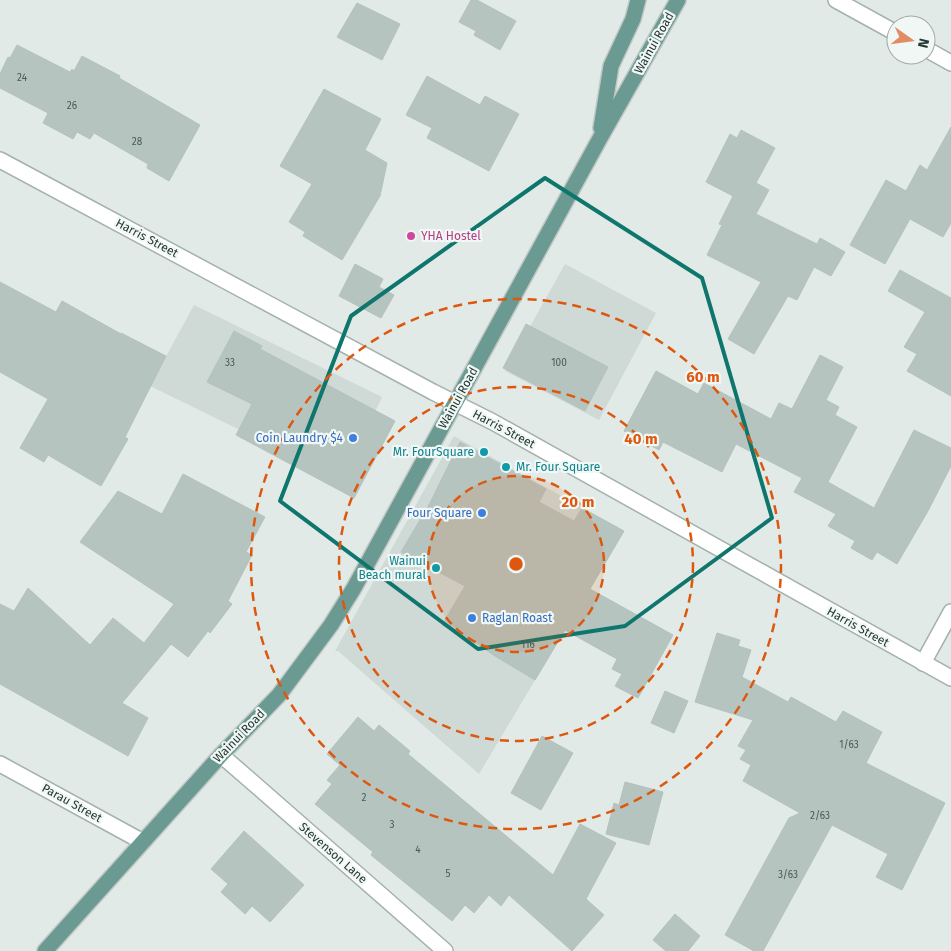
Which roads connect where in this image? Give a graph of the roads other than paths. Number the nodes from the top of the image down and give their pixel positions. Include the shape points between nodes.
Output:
1 (638, 0) edge
2 (678, 0) edge
3 (836, 0) edge
4 (886, 28) edge
5 (936, 55) edge
6 (951, 63) edge
7 (599, 140) junction
8 (0, 160) edge
9 (455, 403) junction
10 (951, 612) edge
11 (923, 663) junction
12 (951, 678) edge
13 (220, 755) junction
14 (0, 764) edge
15 (143, 842) junction
16 (45, 951) edge
17 (445, 951) edge

1 - 7 main road via 633,19 611,66
2 - 7 main road, Wainui Road
3 - 4 street
5 - 6 street
7 - 9 main road, Wainui Road
8 - 9 street, Harris Street
9 - 11 street, Harris Street
9 - 13 main road, Wainui Road via 331,625 278,695
10 - 11 street
11 - 12 street, Harris Street
13 - 15 main road, Wainui Road
13 - 17 street, Stevenson Lane
14 - 15 street, Parau Street
15 - 16 main road, Wainui Road

